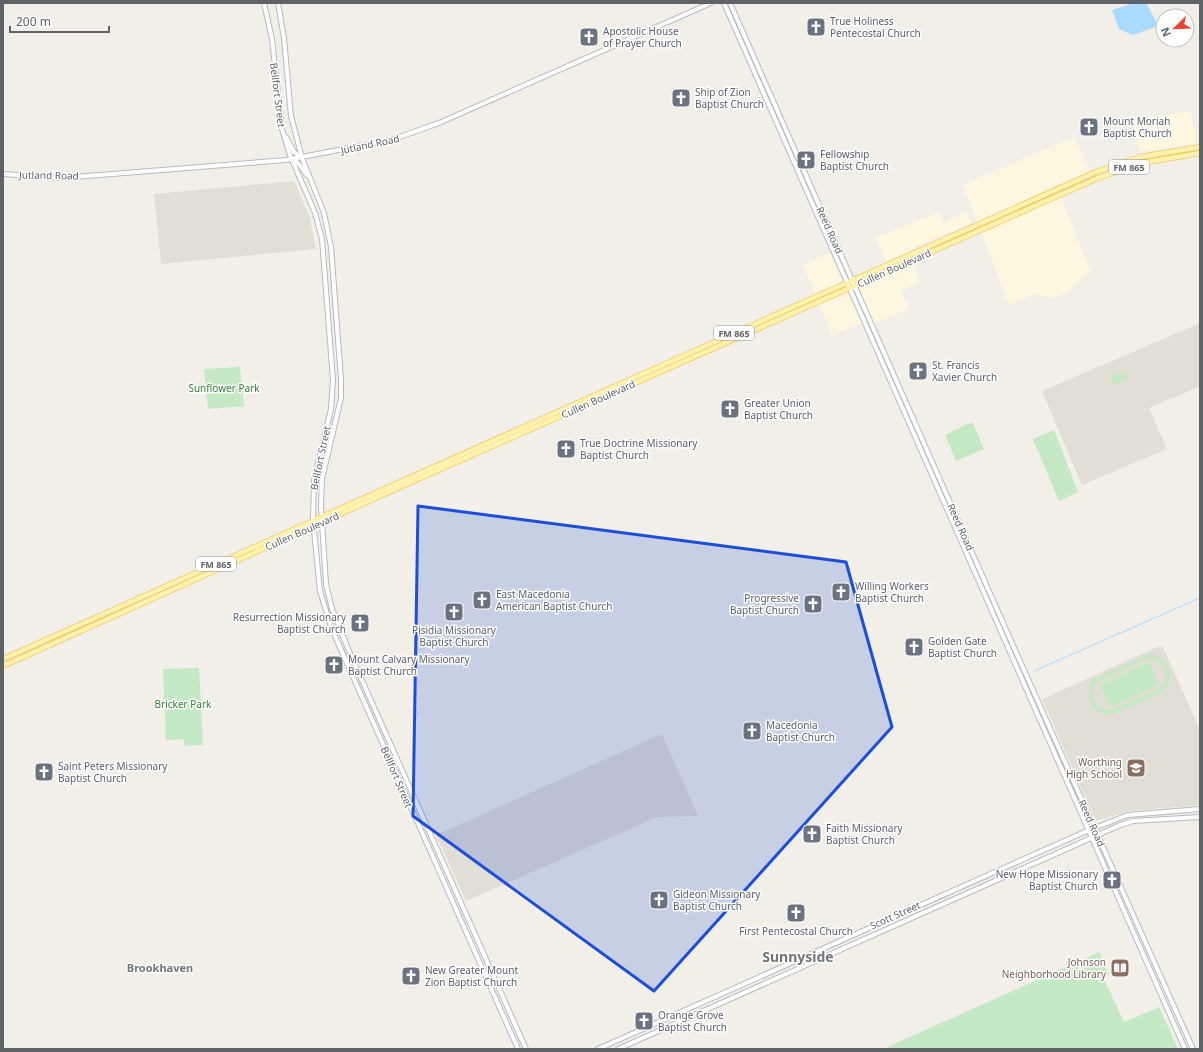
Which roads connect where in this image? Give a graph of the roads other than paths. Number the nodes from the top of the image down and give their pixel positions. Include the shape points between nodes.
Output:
1 (264, 3) edge
2 (278, 3) edge
3 (711, 3) edge
4 (724, 3) edge
5 (730, 3) edge
6 (749, 44) junction
7 (743, 47) junction
8 (772, 98) junction
9 (767, 100) junction
10 (282, 130) junction
11 (1200, 147) edge
12 (1190, 149) junction
13 (1200, 153) edge
14 (302, 158) junction
15 (1172, 158) junction
16 (292, 160) junction
17 (3, 174) edge
18 (310, 180) junction
19 (1057, 190) junction
20 (1062, 193) junction
21 (317, 197) junction
22 (310, 200) junction
23 (1021, 206) junction
24 (1023, 211) junction
25 (831, 232) junction
26 (826, 234) junction
27 (330, 238) junction
28 (322, 239) junction
29 (854, 283) junction
30 (326, 286) junction
31 (334, 286) junction
32 (848, 286) junction
33 (338, 332) junction
34 (330, 333) junction
35 (876, 334) junction
36 (871, 336) junction
37 (895, 377) junction
38 (341, 379) junction
39 (333, 380) junction
40 (890, 380) junction
41 (931, 460) junction
42 (317, 462) junction
43 (926, 462) junction
44 (325, 464) junction
45 (946, 493) junction
46 (941, 495) junction
47 (322, 516) junction
48 (313, 520) junction
49 (322, 523) junction
50 (313, 526) junction
51 (961, 527) junction
52 (956, 529) junction
53 (993, 600) junction
54 (988, 602) junction
55 (1009, 642) junction
56 (46, 644) junction
57 (349, 651) junction
58 (343, 654) junction
59 (3, 659) edge
60 (3, 666) edge
61 (1074, 784) junction
62 (1069, 786) junction
63 (1200, 808) edge
64 (1200, 817) edge
65 (1094, 828) junction
66 (1089, 830) junction
67 (1097, 834) junction
68 (1092, 836) junction
69 (437, 847) junction
70 (430, 850) junction
71 (480, 945) junction
72 (473, 948) junction
73 (513, 1018) junction
74 (506, 1022) junction
75 (1189, 1040) junction
76 (1182, 1043) junction
77 (518, 1049) edge
78 (526, 1049) edge
79 (598, 1049) edge
80 (618, 1049) edge
81 (1185, 1049) edge
82 (1193, 1049) edge

1 - 10 main road, Bellfort Street via 272,39
2 - 14 main road, Bellfort Street via 284,38 290,116
3 - 14 main road, Jutland Road via 419,132
4 - 7 main road, Reed Road
5 - 6 main road, Reed Road
6 - 7 main road
6 - 8 main road, Reed Road
7 - 9 main road, Reed Road
8 - 9 main road
8 - 25 main road, Reed Road
9 - 26 main road, Reed Road
10 - 14 main road via 294,152
10 - 16 main road, Bellfort Street
11 - 12 main road, Cullen Boulevard / FM 865
12 - 15 main road
12 - 19 main road, Cullen Boulevard / FM 865 via 1140,157
13 - 15 main road, Cullen Boulevard / FM 865
14 - 16 main road, Jutland Road
14 - 18 main road, Bellfort Street
15 - 20 main road, Cullen Boulevard / FM 865 via 1118,170
16 - 17 main road, Jutland Road via 62,178
16 - 18 main road via 298,162
16 - 22 main road, Bellfort Street
18 - 21 main road, Bellfort Street
19 - 20 main road
19 - 23 main road, Cullen Boulevard / FM 865
20 - 24 main road, Cullen Boulevard / FM 865
21 - 22 main road
21 - 27 main road, Bellfort Street
22 - 28 main road, Bellfort Street
23 - 24 main road
23 - 29 main road, Cullen Boulevard / FM 865
24 - 29 main road, Cullen Boulevard / FM 865
25 - 26 main road
25 - 29 main road, Reed Road
26 - 32 main road, Reed Road
27 - 28 main road
27 - 31 main road, Bellfort Street
28 - 30 main road, Bellfort Street
29 - 32 main road, Cullen Boulevard / FM 865
29 - 35 main road, Reed Road
30 - 31 main road
30 - 34 main road, Bellfort Street
31 - 33 main road, Bellfort Street
32 - 36 main road, Reed Road
32 - 47 main road, Cullen Boulevard / FM 865
32 - 49 main road, Cullen Boulevard / FM 865
33 - 34 main road
33 - 38 main road, Bellfort Street
34 - 39 main road, Bellfort Street
35 - 36 main road
35 - 37 main road, Reed Road
36 - 40 main road, Reed Road
37 - 40 main road
37 - 41 main road, Reed Road
38 - 39 main road
38 - 44 main road, Bellfort Street via 339,412
39 - 42 main road, Bellfort Street via 331,409
40 - 43 main road, Reed Road
41 - 43 main road
41 - 45 main road, Reed Road
42 - 44 main road
42 - 48 main road, Bellfort Street via 312,495
43 - 46 main road, Reed Road
44 - 47 main road, Bellfort Street via 321,491
45 - 46 main road
45 - 51 main road, Reed Road
46 - 52 main road, Reed Road
47 - 48 main road, Cullen Boulevard / FM 865
47 - 49 main road, Bellfort Street
48 - 50 main road, Bellfort Street
48 - 56 main road, Cullen Boulevard / FM 865
49 - 50 main road, Cullen Boulevard / FM 865
49 - 57 main road, Bellfort Street via 326,584 332,609
50 - 56 main road, Cullen Boulevard / FM 865
50 - 58 main road, Bellfort Street via 320,592
51 - 52 main road
51 - 53 main road, Reed Road
52 - 54 main road, Reed Road
53 - 54 main road
53 - 55 main road, Reed Road
54 - 55 main road, Reed Road
55 - 61 main road, Reed Road
55 - 62 main road, Reed Road
56 - 59 main road, Cullen Boulevard / FM 865
56 - 60 main road, Cullen Boulevard / FM 865
57 - 58 main road
57 - 69 main road, Bellfort Street
58 - 70 main road, Bellfort Street
61 - 62 main road
61 - 65 main road, Reed Road
62 - 66 main road, Reed Road
63 - 65 main road, Scott Street via 1128,815
64 - 67 main road, Scott Street via 1133,821
65 - 66 main road, Scott Street
65 - 67 main road, Reed Road
66 - 68 main road, Reed Road
66 - 79 main road, Scott Street
67 - 68 main road, Scott Street
67 - 75 main road, Reed Road
68 - 76 main road, Reed Road
68 - 80 main road, Scott Street
69 - 70 main road
69 - 71 main road, Bellfort Street
70 - 72 main road, Bellfort Street
71 - 72 main road
71 - 73 main road, Bellfort Street
72 - 74 main road, Bellfort Street
73 - 74 main road
73 - 78 main road, Bellfort Street
74 - 77 main road, Bellfort Street
75 - 76 main road
75 - 82 main road, Reed Road
76 - 81 main road, Reed Road

